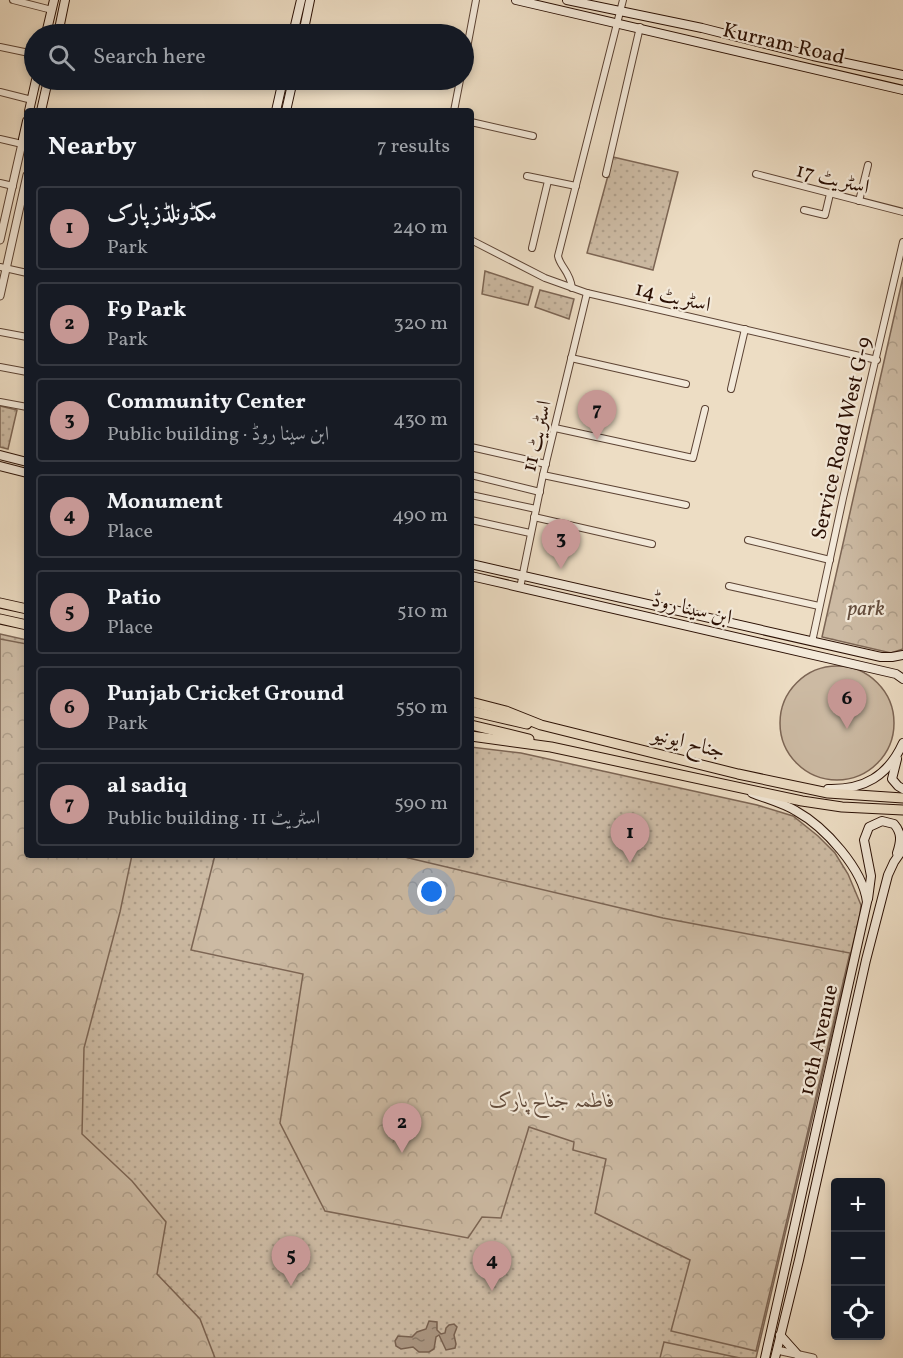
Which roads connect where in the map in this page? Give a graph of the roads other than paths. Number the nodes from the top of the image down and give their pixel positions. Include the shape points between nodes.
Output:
1 (13, 0) edge
2 (54, 0) edge
3 (65, 0) edge
4 (301, 0) edge
5 (310, 0) edge
6 (476, 0) edge
7 (516, 0) edge
8 (567, 0) edge
9 (623, 0) edge
10 (52, 10) junction
11 (620, 12) junction
12 (615, 23) junction
13 (48, 24) edge
14 (60, 24) edge
15 (295, 24) edge
16 (305, 24) edge
17 (472, 24) edge
18 (640, 27) junction
19 (0, 47) edge
20 (24, 52) edge
21 (903, 75) edge
22 (34, 90) edge
23 (46, 90) edge
24 (281, 90) edge
25 (291, 90) edge
26 (458, 90) edge
27 (903, 90) edge
28 (0, 92) edge
29 (32, 100) junction
30 (30, 108) edge
31 (42, 108) edge
32 (277, 108) edge
33 (287, 108) edge
34 (455, 108) edge
35 (474, 123) edge
36 (532, 136) dead end
37 (0, 139) edge
38 (24, 141) edge
39 (868, 165) dead end
40 (606, 174) dead end
41 (756, 174) dead end
42 (527, 176) dead end
43 (548, 181) junction
44 (0, 183) edge
45 (13, 186) junction
46 (576, 186) junction
47 (24, 187) edge
48 (830, 194) junction
49 (859, 201) junction
50 (804, 210) dead end
51 (903, 212) edge
52 (1, 229) edge
53 (0, 240) edge
54 (474, 242) edge
55 (903, 242) edge
56 (532, 248) dead end
57 (3, 268) edge
58 (24, 272) edge
59 (572, 288) junction
60 (587, 293) junction
61 (0, 296) edge
62 (745, 329) junction
63 (0, 332) edge
64 (24, 336) edge
65 (572, 358) junction
66 (877, 360) junction
67 (0, 367) edge
68 (24, 371) edge
69 (686, 384) dead end
70 (731, 389) dead end
71 (0, 402) edge
72 (24, 407) edge
73 (705, 409) dead end
74 (555, 428) junction
75 (474, 448) edge
76 (0, 455) edge
77 (24, 461) edge
78 (546, 464) junction
79 (0, 466) edge
80 (24, 472) edge
81 (543, 475) junction
82 (474, 476) edge
83 (540, 492) junction
84 (474, 496) edge
85 (686, 505) dead end
86 (536, 509) junction
87 (534, 517) junction
88 (474, 521) edge
89 (530, 533) junction
90 (748, 540) dead end
91 (652, 544) dead end
92 (830, 560) junction
93 (474, 565) edge
94 (522, 576) junction
95 (474, 577) edge
96 (729, 586) dead end
97 (520, 588) junction
98 (0, 603) edge
99 (819, 606) junction
100 (24, 608) edge
101 (0, 619) edge
102 (24, 625) edge
103 (812, 642) junction
104 (903, 655) edge
105 (903, 679) edge
106 (474, 703) edge
107 (474, 712) edge
108 (542, 725) junction
109 (474, 726) edge
110 (474, 736) edge
111 (551, 747) junction
112 (901, 747) edge
113 (804, 788) junction
114 (903, 789) edge
115 (744, 790) junction
116 (903, 798) edge
117 (903, 810) edge
118 (903, 849) edge
119 (894, 862) junction
120 (867, 902) junction
121 (826, 1087) junction
122 (836, 1089) junction
123 (780, 1335) junction
124 (776, 1354) edge
125 (797, 1354) junction
126 (765, 1358) edge
127 (813, 1358) edge

1 - 10 street
2 - 10 main road
3 - 14 main road
4 - 15 main road
5 - 16 main road
6 - 17 street
7 - 12 main road, Kurram Road
8 - 11 main road, Kurram Road
9 - 11 street
10 - 13 main road
11 - 12 street
11 - 21 main road, Kurram Road
12 - 18 main road, Kurram Road
12 - 46 street
18 - 27 main road, Kurram Road
18 - 40 street
19 - 20 street
22 - 29 main road
23 - 31 main road
24 - 32 main road
25 - 33 main road
26 - 34 street
28 - 29 street
29 - 30 main road
35 - 36 street
37 - 38 street
38 - 45 street
39 - 49 street
41 - 48 street, اسٹریٹ 17
42 - 43 street
43 - 46 street
43 - 56 street
44 - 45 street
45 - 52 street
46 - 59 street via 558,256
47 - 57 street
48 - 49 street, اسٹریٹ 17
48 - 50 street via 825,215
49 - 51 street, اسٹریٹ 17
52 - 53 street
54 - 59 street, اسٹریٹ 14
55 - 66 street, Service Road West G-9
57 - 58 street
57 - 61 street
59 - 60 street, اسٹریٹ 14
60 - 62 street, اسٹریٹ 14
60 - 65 street, اسٹریٹ 11
62 - 66 street, اسٹریٹ 14
62 - 70 street
63 - 64 street
65 - 69 street
65 - 74 street, اسٹریٹ 11
66 - 92 street, Service Road West G-9
67 - 68 street
71 - 72 street
73 - 74 street via 693,458
74 - 78 street, اسٹریٹ 11
75 - 78 street
76 - 77 main road
78 - 81 street, اسٹریٹ 11
79 - 80 main road
81 - 83 street, اسٹریٹ 11
81 - 85 street
82 - 83 street
83 - 86 street, اسٹریٹ 11
84 - 86 street
86 - 87 street, اسٹریٹ 11
87 - 89 street, اسٹریٹ 11
87 - 91 street
88 - 89 street
89 - 94 street, اسٹریٹ 11
90 - 92 street
92 - 99 street, Service Road West G-9
93 - 94 main road, ابن سینا روڈ
94 - 97 street, اسٹریٹ 11
94 - 103 main road, ابن سینا روڈ
95 - 97 main road, ابن سینا روڈ
96 - 99 street
97 - 105 main road, ابن سینا روڈ via 896,674
98 - 100 main road
99 - 103 street, Service Road West G-9
101 - 102 main road
103 - 104 main road, ابن سینا روڈ via 881,657
106 - 108 main road, جناح ایونیو
107 - 108 main road
108 - 113 main road, جناح ایونیو
109 - 111 main road
110 - 111 main road, جناح ایونیو
111 - 115 main road, جناح ایونیو
112 - 113 main road via 884,771 855,787
112 - 114 main road via 892,775 894,783
113 - 116 main road, جناح ایونیو
115 - 117 main road, جناح ایونیو via 842,807
115 - 120 main road via 791,808 814,824 857,873
118 - 119 main road, 10th Avenue
119 - 120 main road, 10th Avenue via 900,842 898,829 887,822 869,827 865,834 871,876
119 - 122 main road, 10th Avenue
120 - 121 main road, 10th Avenue
121 - 122 main road
121 - 126 main road, 10th Avenue
122 - 123 main road, 10th Avenue
123 - 124 main road, 10th Avenue
123 - 125 main road
124 - 125 street
125 - 127 street

